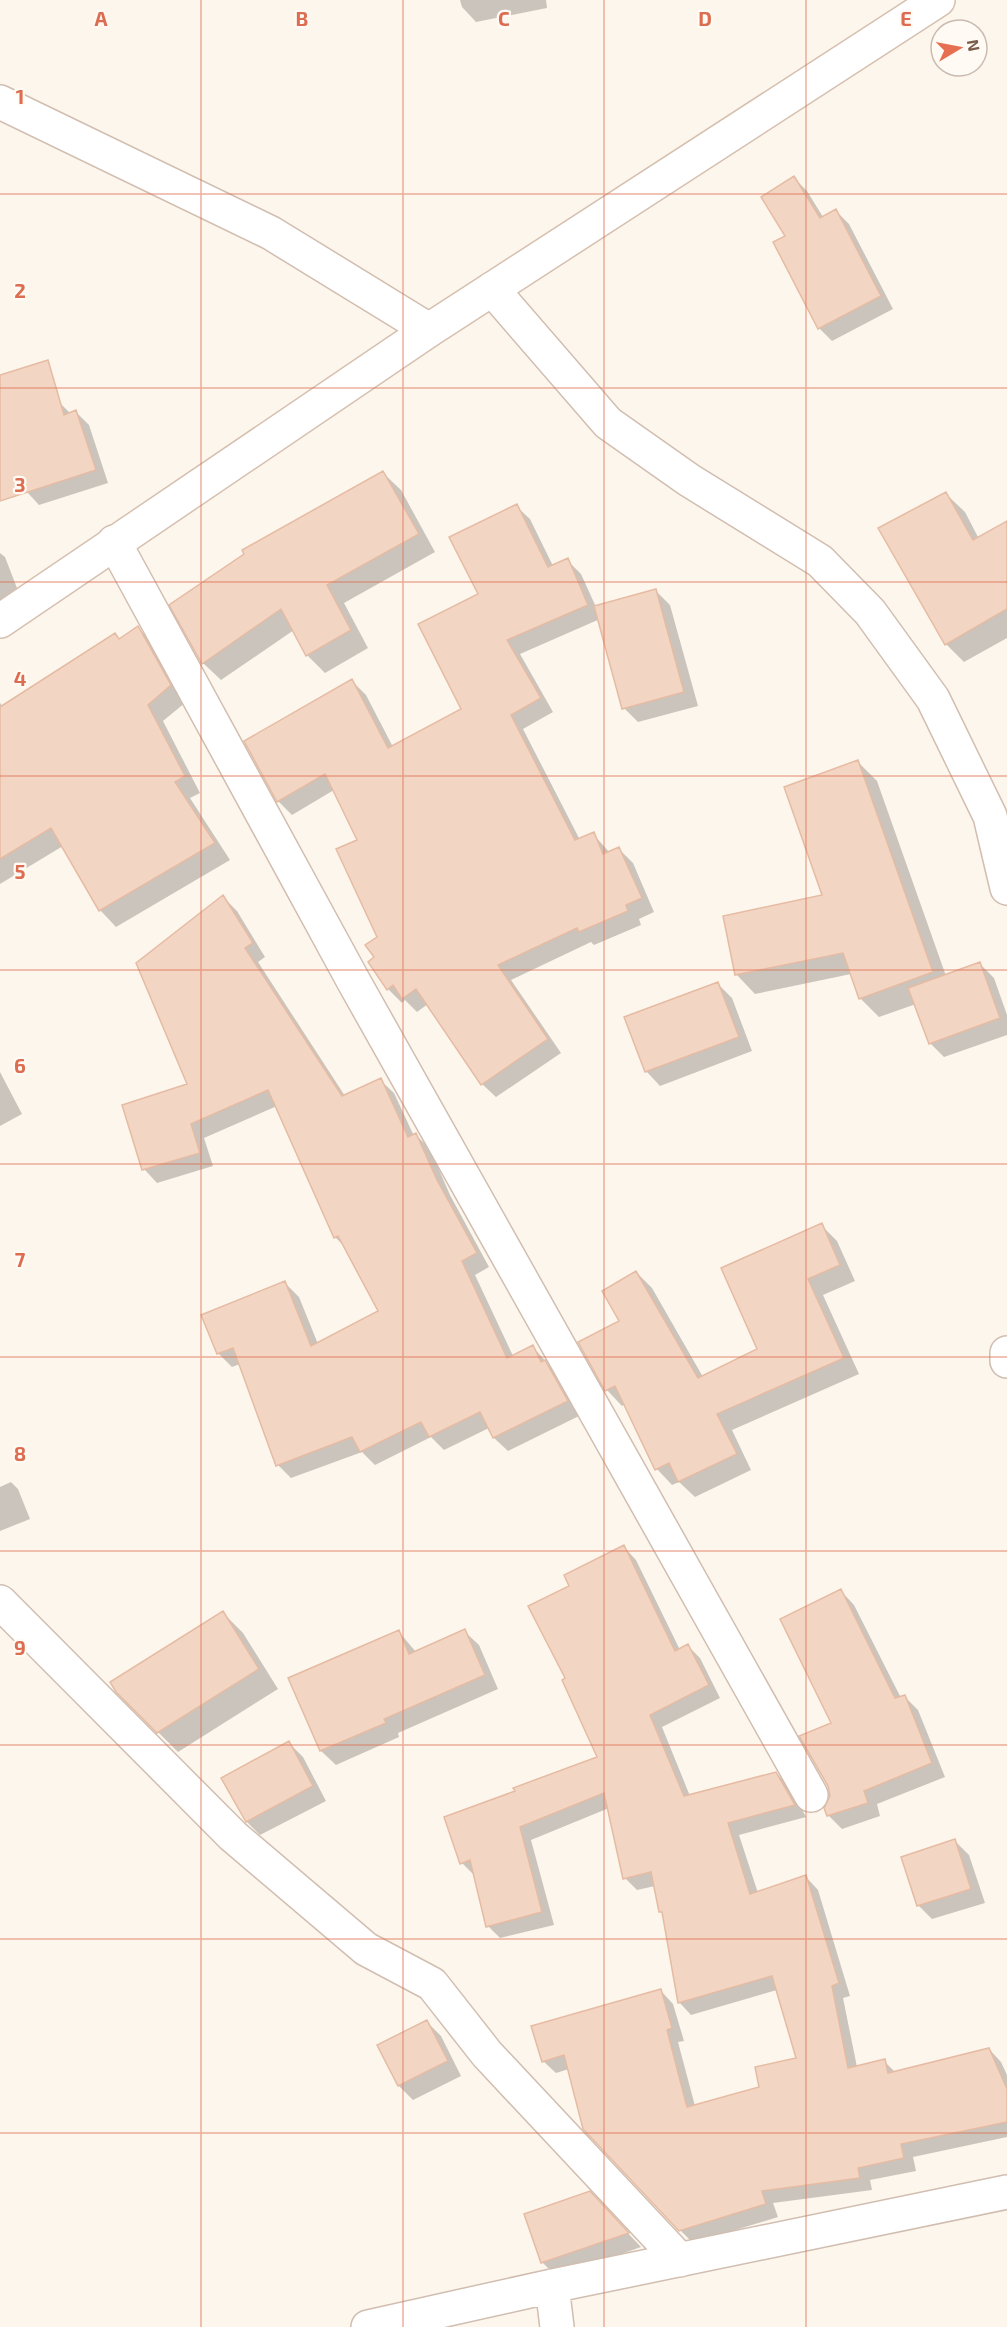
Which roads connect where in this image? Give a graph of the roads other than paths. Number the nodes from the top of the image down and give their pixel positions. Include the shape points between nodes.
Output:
1 (938, 0) edge
2 (0, 102) edge
3 (492, 289) junction
4 (429, 330) junction
5 (114, 542) junction
6 (0, 621) edge
7 (1007, 888) edge
8 (1007, 1353) edge
9 (1007, 1361) edge
10 (0, 1602) edge
11 (812, 1795) dead end
12 (1007, 2192) edge
13 (680, 2260) junction
14 (552, 2286) junction
15 (368, 2327) edge
16 (557, 2327) edge

1 - 3 street
2 - 4 street via 271,233
3 - 4 street
3 - 7 street via 608,423 708,493 820,561 870,612 933,699 990,816
4 - 5 street
5 - 6 street
5 - 11 street via 354,982
8 - 9 street
10 - 13 street via 233,1836 366,1948 432,1984 487,2054
12 - 13 street
13 - 14 street
14 - 15 street
14 - 16 street

